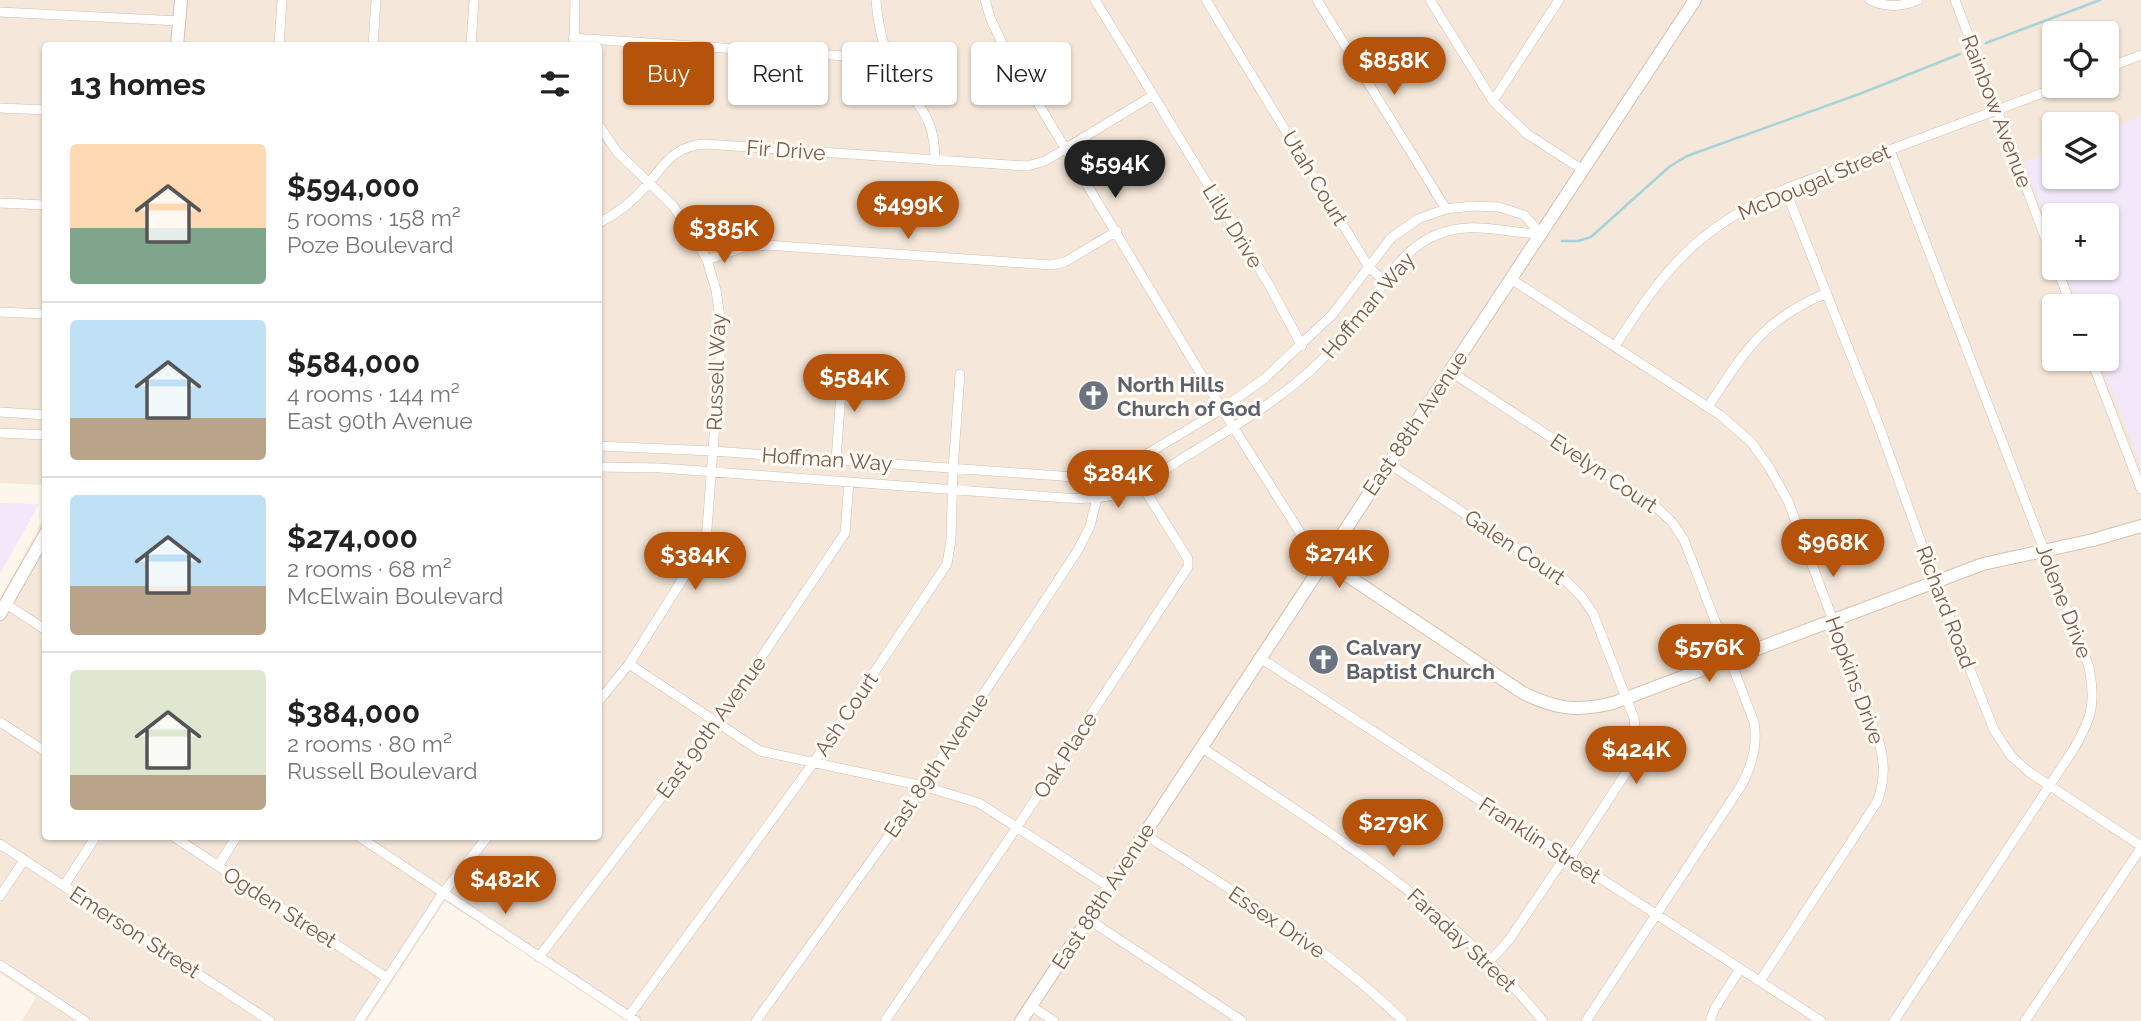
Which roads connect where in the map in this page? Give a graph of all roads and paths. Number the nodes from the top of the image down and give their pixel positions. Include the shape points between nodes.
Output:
1 (180, 0) edge
2 (282, 0) edge
3 (376, 0) edge
4 (474, 0) edge
5 (575, 0) edge
6 (876, 0) edge
7 (985, 0) edge
8 (1095, 0) edge
9 (1206, 0) edge
10 (1317, 0) edge
11 (1559, 0) edge
12 (1695, 0) edge
13 (1870, 0) edge
14 (1919, 0) edge
15 (1955, 0) edge
16 (1432, 1) edge
17 (0, 12) edge
18 (179, 21) junction
19 (177, 42) edge
20 (279, 42) edge
21 (373, 42) edge
22 (471, 42) edge
23 (574, 42) edge
24 (884, 42) edge
25 (602, 44) edge
26 (2141, 55) edge
27 (842, 56) edge
28 (2119, 63) edge
29 (2042, 93) edge
30 (1152, 96) junction
31 (1493, 101) junction
32 (919, 105) edge
33 (0, 108) edge
34 (42, 110) edge
35 (1996, 110) junction
36 (602, 130) edge
37 (1066, 149) junction
38 (1890, 150) junction
39 (935, 161) junction
40 (1583, 170) junction
41 (649, 183) junction
42 (1785, 189) junction
43 (0, 203) edge
44 (42, 205) edge
45 (1446, 209) junction
46 (602, 220) edge
47 (2042, 230) edge
48 (1116, 231) junction
49 (1541, 234) junction
50 (707, 260) junction
51 (1368, 266) junction
52 (1511, 279) junction
53 (1384, 281) junction
54 (1827, 293) junction
55 (0, 312) edge
56 (42, 314) edge
57 (1302, 346) junction
58 (1615, 346) junction
59 (843, 366) dead end
60 (1450, 370) junction
61 (2096, 371) edge
62 (960, 374) dead end
63 (1708, 407) junction
64 (1222, 409) junction
65 (0, 412) edge
66 (42, 415) edge
67 (1234, 426) junction
68 (0, 433) edge
69 (42, 435) edge
70 (602, 446) edge
71 (713, 451) junction
72 (836, 460) junction
73 (1388, 463) junction
74 (602, 467) edge
75 (953, 469) junction
76 (712, 472) junction
77 (849, 482) junction
78 (1141, 484) junction
79 (2141, 489) edge
80 (954, 490) junction
81 (1097, 498) junction
82 (2141, 526) edge
83 (42, 540) edge
84 (2045, 551) junction
85 (1324, 560) junction
86 (1935, 581) junction
87 (3, 609) edge
88 (1833, 620) junction
89 (42, 628) edge
90 (1260, 658) junction
91 (1730, 658) junction
92 (629, 664) junction
93 (602, 697) edge
94 (1626, 698) junction
95 (0, 722) edge
96 (717, 723) junction
97 (1201, 747) junction
98 (42, 749) edge
99 (814, 762) junction
100 (923, 786) junction
101 (2049, 786) junction
102 (1017, 827) junction
103 (1144, 834) junction
104 (93, 840) edge
105 (179, 840) edge
106 (234, 840) edge
107 (364, 840) edge
108 (485, 840) edge
109 (0, 844) edge
110 (2141, 847) edge
111 (1567, 858) junction
112 (24, 860) junction
113 (218, 866) junction
114 (64, 886) junction
115 (1109, 887) junction
116 (443, 893) junction
117 (0, 896) edge
118 (1655, 914) junction
119 (1088, 919) junction
120 (539, 957) junction
121 (1489, 962) junction
122 (0, 965) edge
123 (1740, 969) junction
124 (387, 978) junction
125 (1760, 981) junction
126 (1031, 1006) junction
127 (633, 1018) edge
128 (85, 1021) edge
129 (270, 1021) edge
130 (359, 1021) edge
131 (756, 1021) edge
132 (885, 1021) edge
133 (1021, 1021) edge
134 (1055, 1021) edge
135 (1242, 1021) edge
136 (1403, 1021) edge
137 (1543, 1021) edge
138 (1586, 1021) edge
139 (1710, 1021) edge
140 (1821, 1021) edge
141 (1894, 1021) edge
142 (2025, 1021) edge

1 - 18 main road
2 - 20 street
3 - 21 street
4 - 22 street
5 - 23 street
6 - 24 street
7 - 37 street via 996,33
8 - 30 street, Lilly Drive
9 - 51 street, Utah Court
10 - 45 street
11 - 31 street
12 - 40 main road, East 88th Avenue
13 - 14 street via 1890,6
15 - 35 street, Rainbow Avenue
16 - 31 street
17 - 18 street
18 - 19 main road
25 - 27 street
26 - 28 street
29 - 35 street, McDougal Street
30 - 37 street, Fir Drive
30 - 57 street, Lilly Drive via 1268,282
31 - 40 street via 1527,134
32 - 39 street via 934,138
33 - 34 street
35 - 38 street, McDougal Street
35 - 47 street, Rainbow Avenue
36 - 41 street, Russell Way
37 - 39 street, Fir Drive via 1027,166
37 - 48 street
38 - 42 street, McDougal Street
38 - 84 street, Jolene Drive
39 - 41 street, Fir Drive via 704,144 674,153
40 - 49 main road, East 88th Avenue
41 - 46 street, Fir Drive
41 - 50 street, Russell Way via 688,225
42 - 54 street, Richard Road
42 - 58 street, McDougal Street via 1730,217 1690,248 1657,284
43 - 44 street
45 - 49 street, Hoffman Way via 1510,210 1524,215
45 - 51 street, Hoffman Way via 1418,219 1391,238
48 - 50 street via 1052,265 757,245
48 - 64 street
49 - 52 main road, East 88th Avenue
49 - 53 street, Hoffman Way via 1485,227 1448,231 1417,246
50 - 71 street, Russell Way via 722,331
51 - 53 street, Utah Court
51 - 57 street, Hoffman Way
52 - 58 street, Hopkins Drive
52 - 60 main road, East 88th Avenue
53 - 67 street, Hoffman Way via 1317,365
54 - 63 street via 1763,331
54 - 86 street, Richard Road
55 - 56 street
57 - 64 street, Hoffman Way
58 - 63 street, Hopkins Drive
59 - 72 street
60 - 73 main road, East 88th Avenue
60 - 91 street, Evelyn Court via 1676,526
61 - 79 street
62 - 75 street, Ash Court
63 - 88 street, Hopkins Drive via 1751,442 1780,486
64 - 67 street
64 - 75 street, Hoffman Way via 1109,475
65 - 66 street
67 - 78 street, Hoffman Way
67 - 85 street via 1301,534
68 - 69 street
70 - 71 street, Hoffman Way
71 - 72 street, Hoffman Way
71 - 76 street, Russell Way
72 - 75 street, Hoffman Way
73 - 85 main road, East 88th Avenue
73 - 94 street, Galen Court via 1575,588 1594,613
74 - 76 street, Hoffman Way
75 - 80 street, Ash Court
76 - 77 street, Hoffman Way
76 - 92 street, Russell Way via 704,550
77 - 80 street, Hoffman Way
77 - 96 street, East 90th Avenue via 845,533
78 - 81 street, Hoffman Way
78 - 102 street, Oak Place via 1188,559 1188,568
80 - 81 street, Hoffman Way
80 - 99 street, Ash Court via 947,564
81 - 100 street, East 89th Avenue via 1086,538
82 - 84 main road
83 - 87 main road
84 - 86 main road
84 - 101 street, Jolene Drive via 2088,667 2093,695 2088,726
85 - 90 main road, East 88th Avenue
85 - 94 main road via 1537,700 1567,709
86 - 88 main road
86 - 101 street, Richard Road via 1998,737 2020,764
87 - 89 street
88 - 91 main road
88 - 125 street, Hopkins Drive via 1879,742 1884,768 1881,792
90 - 97 main road, East 88th Avenue
90 - 111 street, Franklin Street
91 - 94 main road
91 - 118 street, Evelyn Court via 1754,722 1753,760 1741,786
92 - 93 street, Russell Way
92 - 96 street
94 - 111 street, Galen Court via 1636,731 1631,765
95 - 98 street
96 - 99 street via 760,751
96 - 120 street, East 90th Avenue
97 - 103 main road, East 88th Avenue
97 - 121 street, Faraday Street via 1396,879
99 - 100 street
99 - 127 street, Ash Court
100 - 102 street via 979,803
100 - 131 street, East 89th Avenue
101 - 110 street, Richard Road
101 - 141 street, Jolene Drive
102 - 115 street
102 - 132 street, Oak Place
103 - 115 main road, East 88th Avenue
103 - 136 street, Essex Drive via 1322,951
104 - 114 street
105 - 113 street, Ogden Street
106 - 113 street
107 - 116 street
108 - 116 street
109 - 112 street, Emerson Street
110 - 142 street
111 - 118 street, Franklin Street
111 - 121 street, Galen Court
112 - 114 street, Emerson Street
112 - 117 street
113 - 124 street, Ogden Street
114 - 129 street, Emerson Street
115 - 119 main road, East 88th Avenue
116 - 120 street
116 - 124 street
118 - 123 street, Franklin Street
118 - 138 street, Evelyn Court
119 - 126 main road, East 88th Avenue
119 - 135 street
120 - 127 street
121 - 137 street, Faraday Street
122 - 128 street
123 - 125 street, Franklin Street
123 - 139 street
124 - 130 street
125 - 140 street, Franklin Street
126 - 133 main road, East 88th Avenue
126 - 134 street

